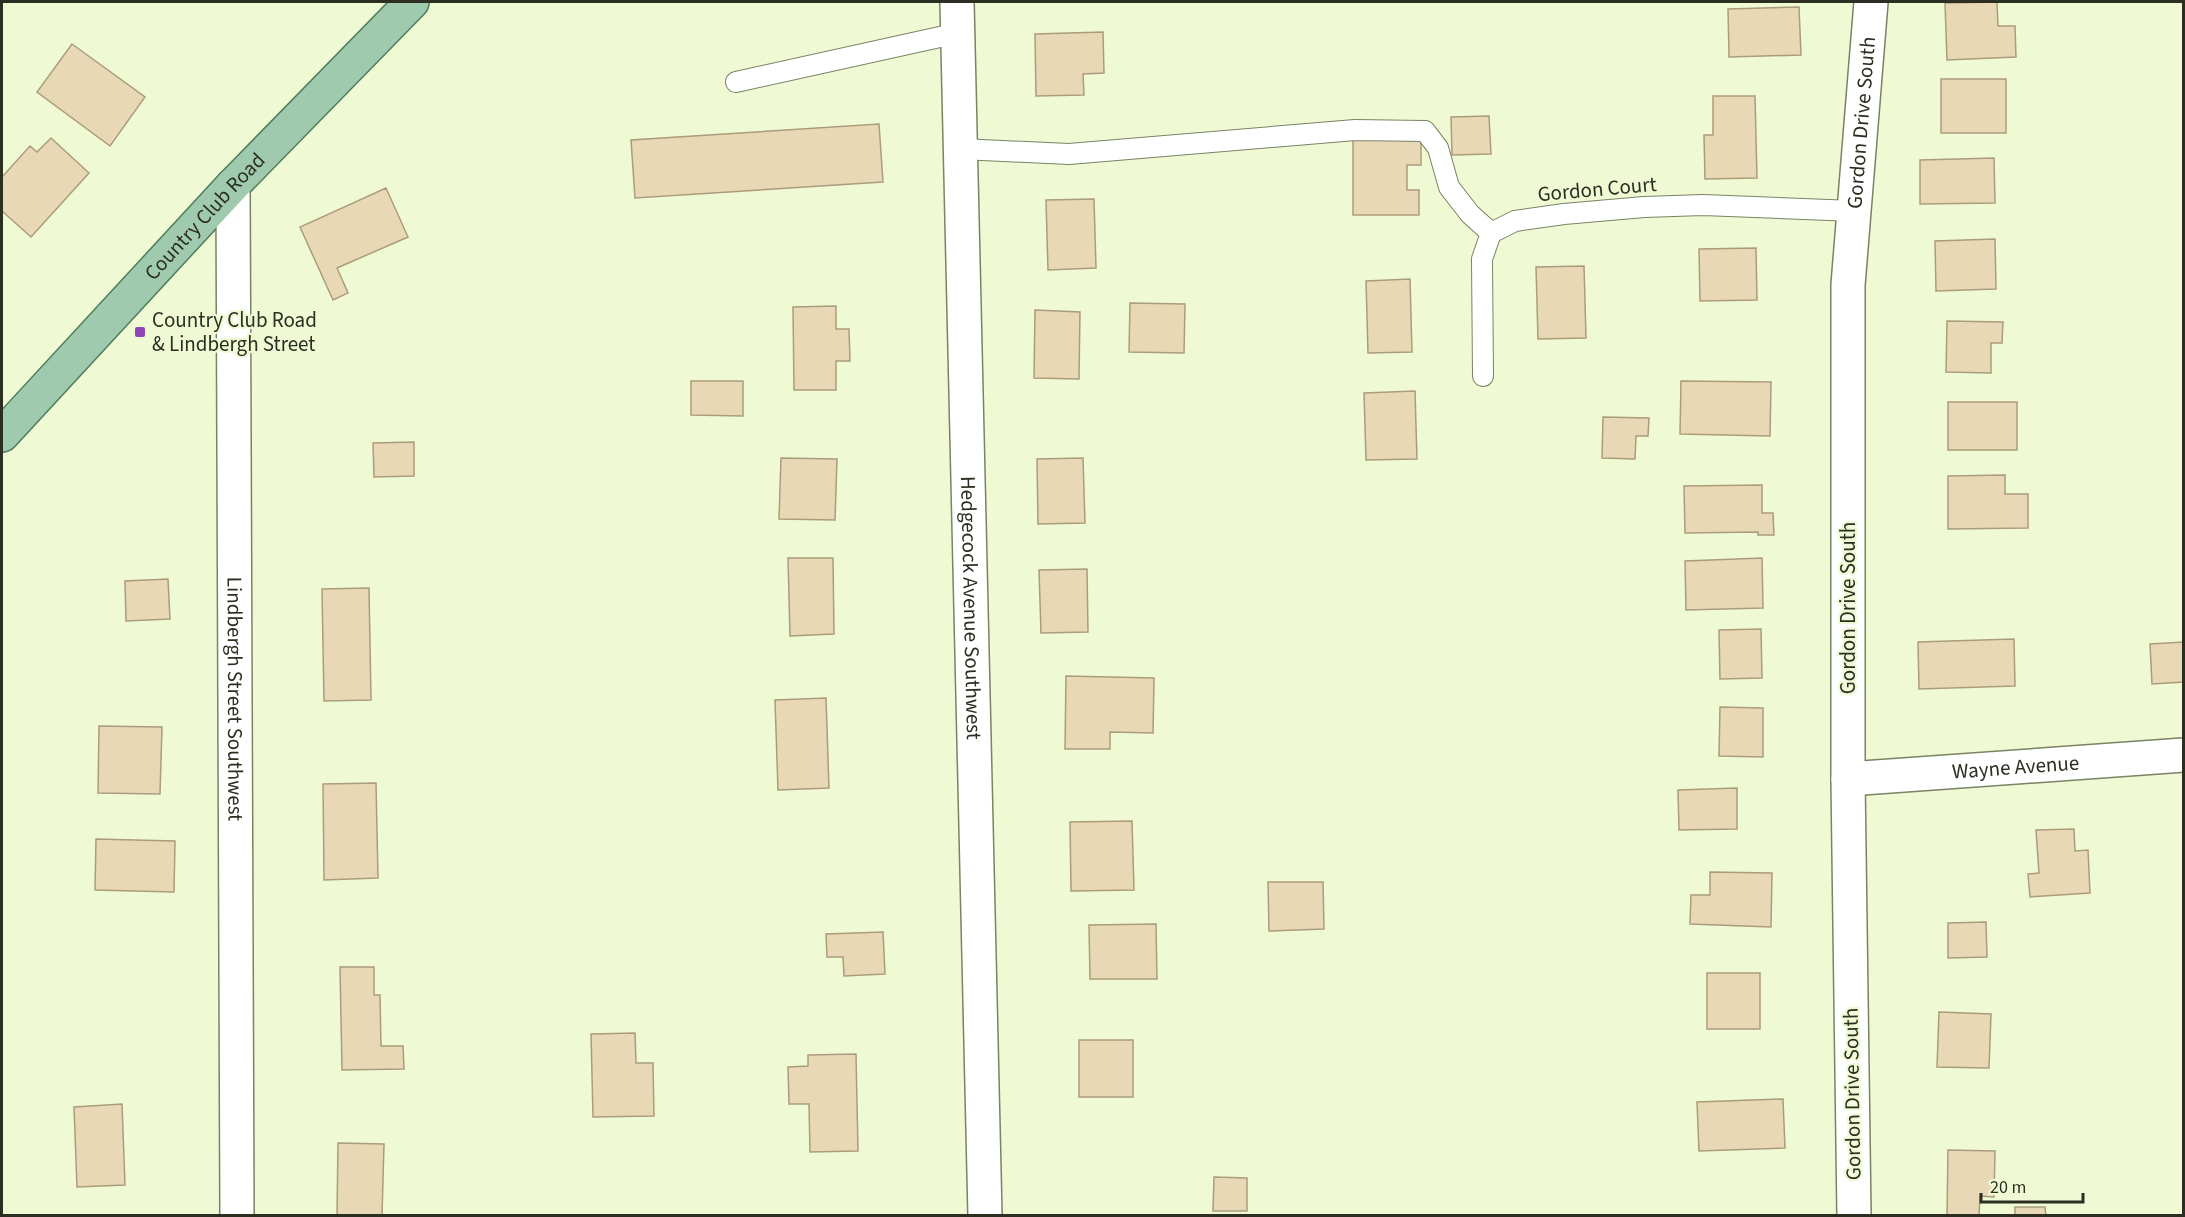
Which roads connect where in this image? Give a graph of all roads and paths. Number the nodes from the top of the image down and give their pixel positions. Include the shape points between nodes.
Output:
1 (412, 2) edge
2 (957, 2) edge
3 (1870, 2) edge
4 (958, 33) junction
5 (736, 82) dead end
6 (961, 149) junction
7 (233, 185) junction
8 (1854, 211) junction
9 (1491, 233) junction
10 (1483, 376) dead end
11 (2, 435) edge
12 (2184, 755) edge
13 (1848, 779) junction
14 (237, 1215) edge
15 (986, 1215) edge
16 (1854, 1215) edge

1 - 7 main road, Country Club Road
2 - 4 street, Hedgecock Avenue Southwest
3 - 8 street, Gordon Drive South
4 - 5 lane
4 - 6 street, Hedgecock Avenue Southwest
6 - 9 lane via 1069,154 1355,130 1425,131 1438,148 1449,187
6 - 15 street, Hedgecock Avenue Southwest
7 - 11 main road, Country Club Road
7 - 14 street, Lindbergh Street Southwest
8 - 9 lane, Gordon Court via 1703,205 1644,207 1515,222
8 - 13 street, Gordon Drive South via 1848,285
9 - 10 lane via 1482,260
12 - 13 street, Wayne Avenue
13 - 16 street, Gordon Drive South

